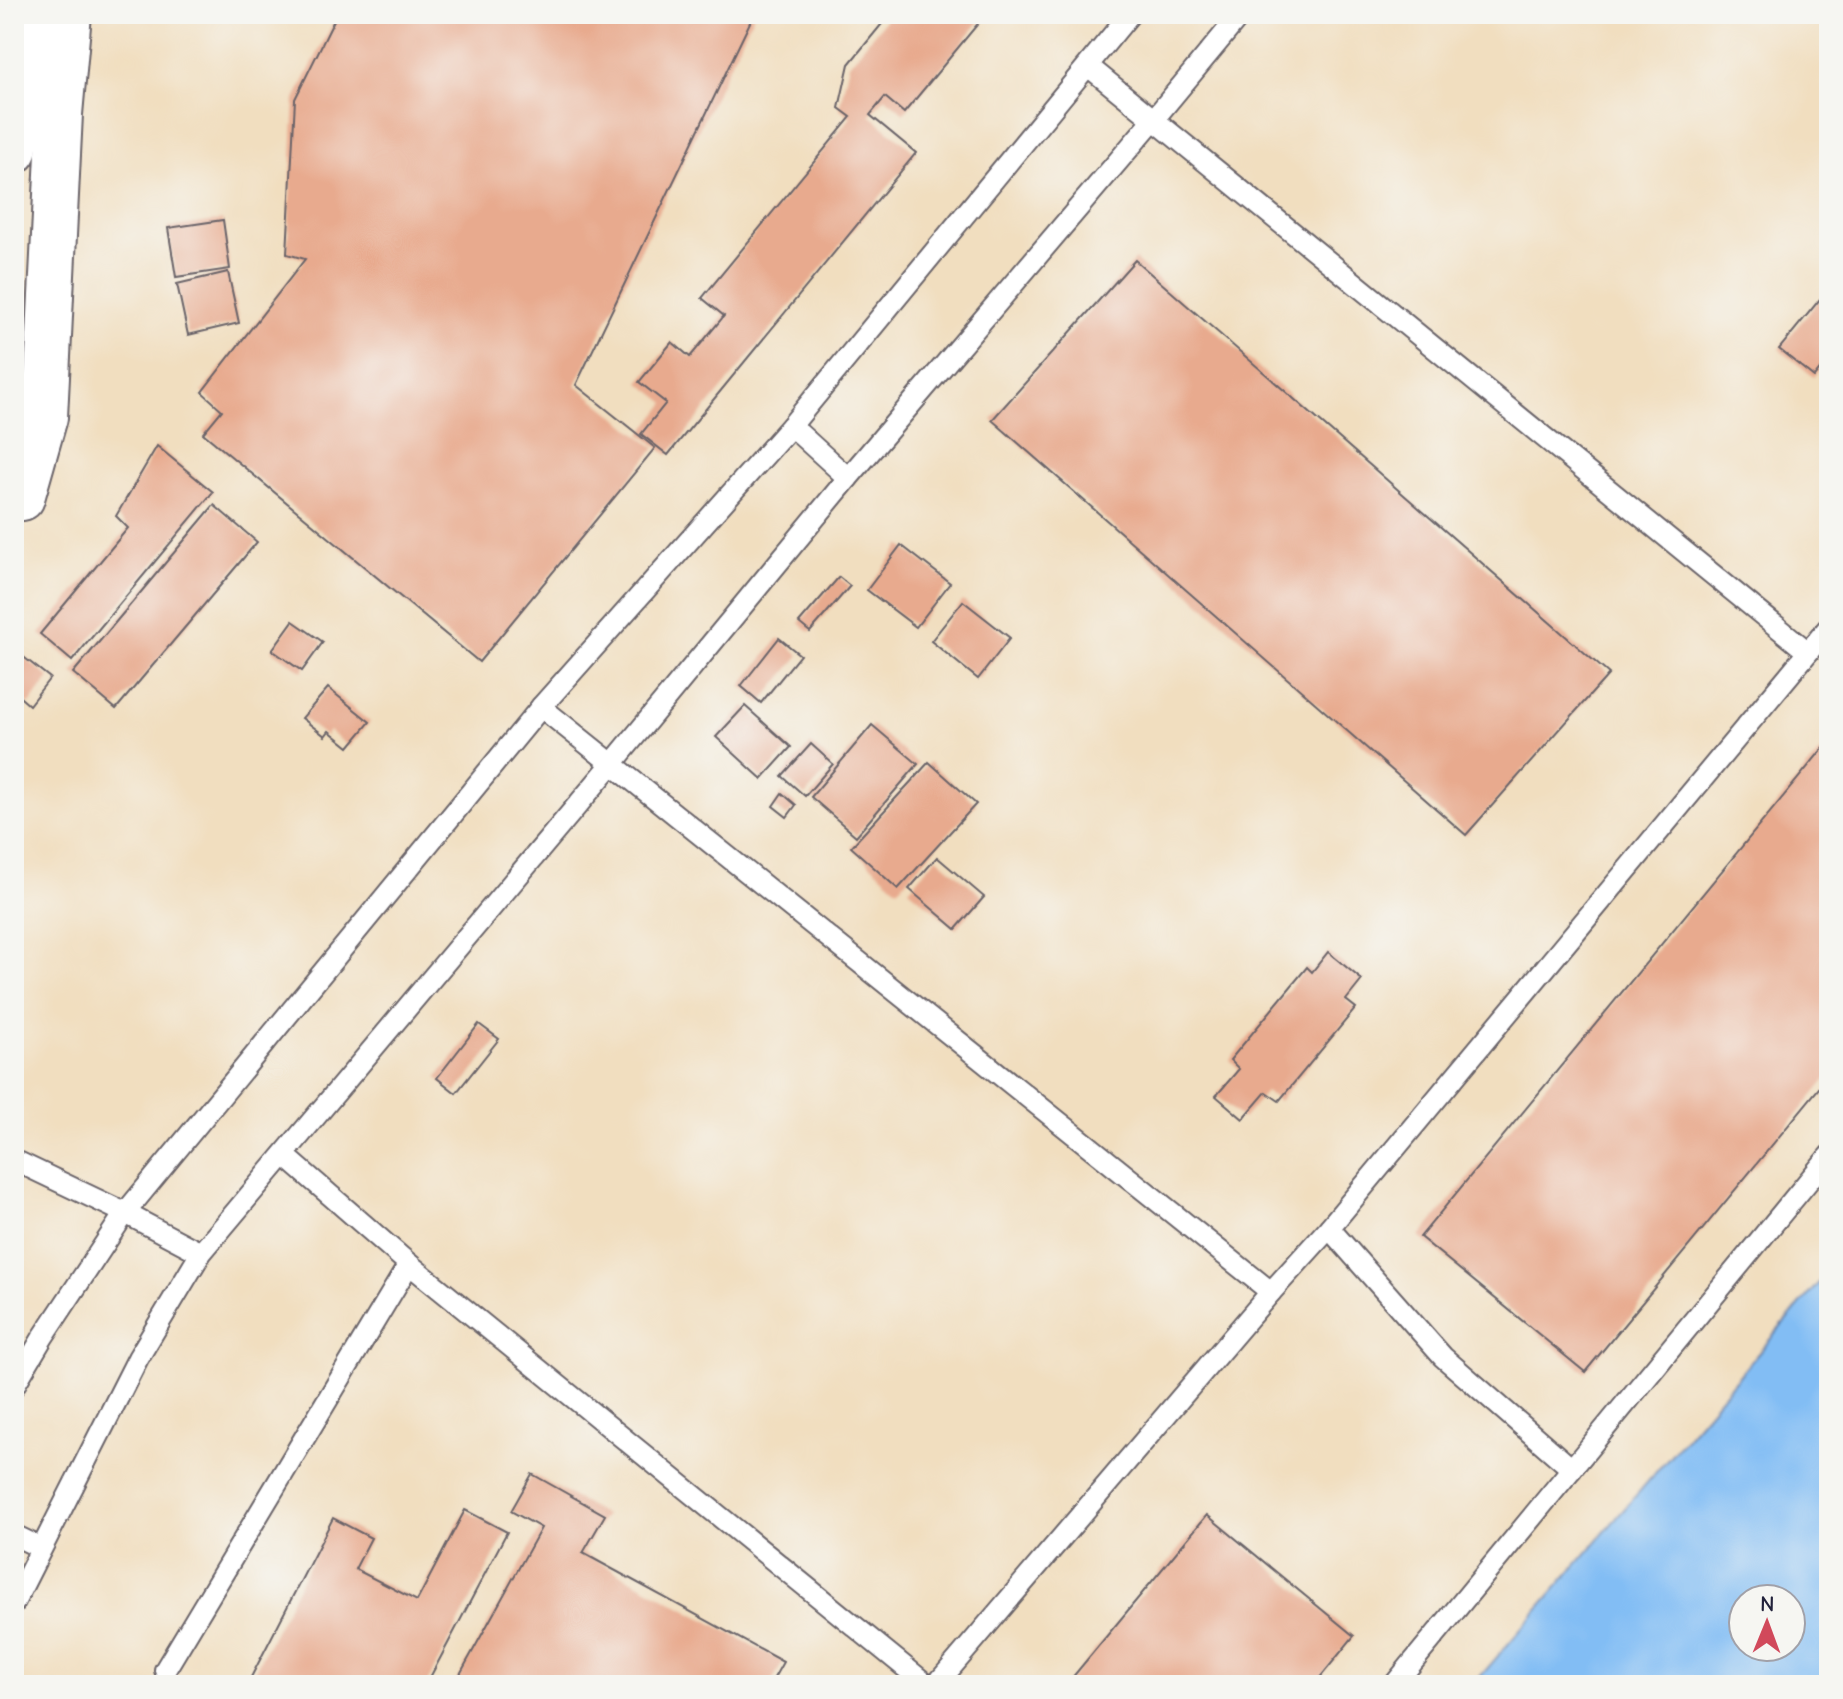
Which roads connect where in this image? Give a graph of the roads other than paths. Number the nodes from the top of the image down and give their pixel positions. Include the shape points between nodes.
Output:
1 (29, 14) edge
2 (69, 14) edge
3 (1130, 14) edge
4 (1241, 14) edge
5 (1088, 66) junction
6 (1154, 119) junction
7 (14, 151) edge
8 (30, 415) edge
9 (791, 426) junction
10 (848, 478) junction
11 (17, 502) edge
12 (1829, 627) edge
13 (1808, 652) junction
14 (541, 707) junction
15 (612, 764) junction
16 (284, 1155) junction
17 (1829, 1156) edge
18 (14, 1160) edge
19 (125, 1213) junction
20 (1329, 1228) junction
21 (201, 1253) junction
22 (409, 1264) junction
23 (1271, 1292) junction
24 (14, 1386) edge
25 (1572, 1469) junction
26 (14, 1535) edge
27 (41, 1548) junction
28 (14, 1603) edge
29 (165, 1670) dead end
30 (927, 1685) edge
31 (936, 1685) edge
32 (1394, 1685) edge

1 - 7 main road
2 - 8 main road
3 - 5 lane
4 - 6 lane
5 - 6 lane
5 - 9 lane
6 - 10 lane
6 - 13 lane
8 - 11 main road
9 - 10 lane
9 - 14 lane
10 - 15 lane
12 - 13 lane
13 - 20 lane
14 - 15 lane
14 - 19 lane
15 - 16 lane
15 - 23 lane
16 - 21 lane
16 - 22 lane
17 - 25 lane
18 - 19 lane
19 - 21 lane
19 - 24 lane
20 - 23 lane
20 - 25 lane via 1443,1357
21 - 27 lane via 138,1358
22 - 29 lane
22 - 30 lane
23 - 31 lane
25 - 32 lane
26 - 27 lane
27 - 28 lane

